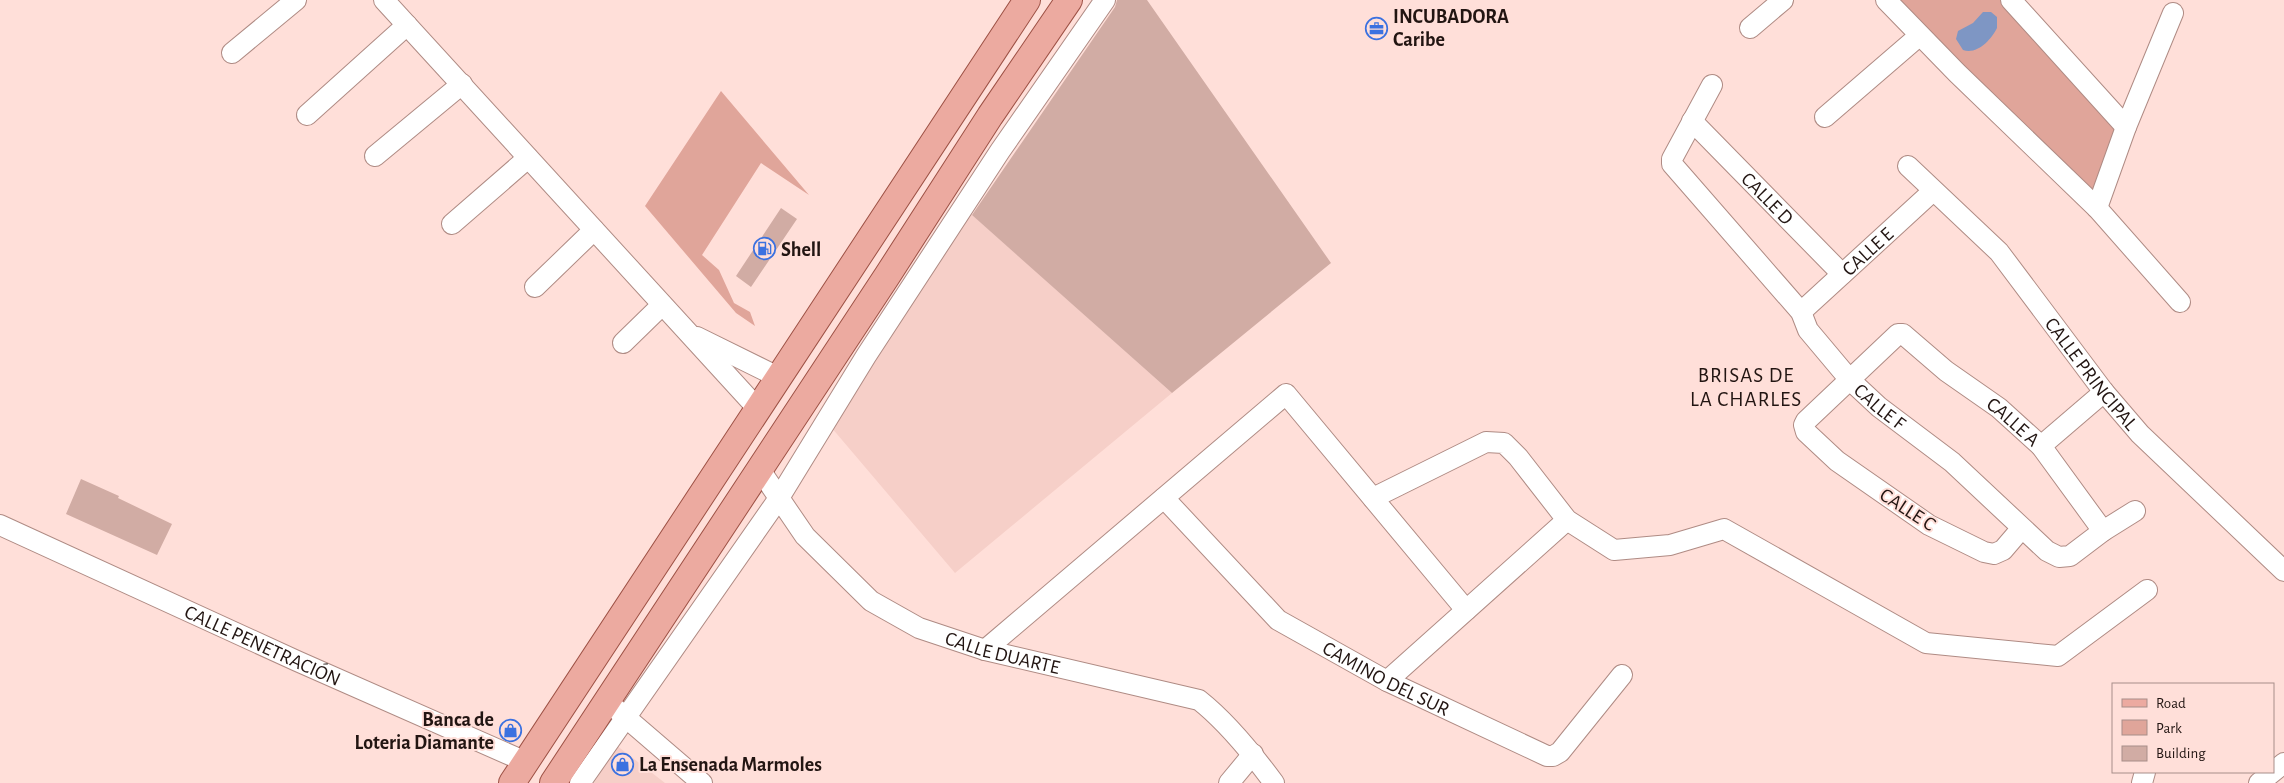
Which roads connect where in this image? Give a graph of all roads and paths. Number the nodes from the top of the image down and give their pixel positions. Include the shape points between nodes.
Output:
1 (296, 0) edge
2 (384, 0) edge
3 (1027, 0) edge
4 (1069, 0) edge
5 (1105, 0) edge
6 (1783, 0) edge
7 (1886, 0) edge
8 (2012, 0) edge
9 (2173, 13) dead end
10 (407, 25) junction
11 (1750, 28) dead end
12 (1919, 36) junction
13 (232, 53) dead end
14 (462, 84) junction
15 (1712, 85) dead end
16 (307, 115) dead end
17 (1825, 117) dead end
18 (1692, 121) junction
19 (2126, 127) junction
20 (375, 156) dead end
21 (528, 158) junction
22 (1908, 166) dead end
23 (1932, 191) junction
24 (2097, 208) junction
25 (452, 224) dead end
26 (594, 230) junction
27 (1842, 274) junction
28 (534, 287) dead end
29 (2180, 302) dead end
30 (662, 306) junction
31 (1801, 312) junction
32 (686, 331) junction
33 (623, 343) dead end
34 (778, 377) junction
35 (1850, 380) junction
36 (2104, 392) junction
37 (758, 409) junction
38 (2041, 446) junction
39 (760, 470) junction
40 (779, 498) junction
41 (1164, 498) junction
42 (1373, 498) junction
43 (2134, 511) dead end
44 (1567, 520) junction
45 (0, 525) edge
46 (2021, 529) junction
47 (2103, 531) junction
48 (2284, 571) edge
49 (2147, 590) dead end
50 (1466, 610) junction
51 (985, 650) junction
52 (1622, 675) dead end
53 (1387, 681) junction
54 (617, 710) junction
55 (1253, 754) junction
56 (2284, 763) edge
57 (2274, 771) edge
58 (519, 773) edge
59 (2272, 773) edge
60 (553, 783) edge
61 (580, 783) edge
62 (702, 783) edge
63 (1229, 783) edge
64 (1274, 783) edge
65 (2259, 783) edge

1 - 13 street
2 - 10 street
3 - 34 main road
4 - 39 main road
5 - 40 street via 1000,151 871,348
6 - 11 street
7 - 12 street
8 - 19 street
9 - 19 street
10 - 14 street
10 - 16 street
12 - 17 street
12 - 24 street
14 - 20 street
14 - 21 street
15 - 18 street
18 - 27 street, CALLE D
18 - 31 street, CALLE F via 1671,162
19 - 24 street
21 - 25 street
21 - 26 street
22 - 23 street, CALLE PRINCIPAL
23 - 27 street, CALLE E
23 - 36 street, CALLE PRINCIPAL via 1999,252
24 - 29 street
26 - 28 street
26 - 30 street
27 - 31 street, CALLE E
30 - 32 street
30 - 33 street
31 - 35 street, CALLE F via 1808,330
32 - 34 street
32 - 37 street
34 - 37 main road
35 - 38 street, CALLE A via 1901,334 1905,335 1946,371 1999,408
35 - 46 street, CALLE F via 1879,408 1952,462
35 - 46 street, CALLE C via 1804,425 1806,432 1837,461 1929,525 1984,552 1994,554 2003,550
36 - 38 street
36 - 48 street, CALLE PRINCIPAL via 2140,434
37 - 58 main road
38 - 47 street, CALLE A
39 - 40 street, CALLE DUARTE
39 - 54 main road
40 - 51 street, CALLE DUARTE via 805,536 871,601 919,628
40 - 54 street
41 - 42 street via 1286,394
41 - 51 street
41 - 53 street, CAMINO DEL SUR via 1278,620
42 - 44 street via 1486,442 1504,443
42 - 50 street
43 - 47 street, CALLE F
44 - 49 street via 1614,550 1670,545 1724,529 1926,643 2058,656
44 - 50 street
45 - 58 street, CALLE PENETRACIÓN via 297,662
46 - 47 street, CALLE F via 2059,557 2070,556
50 - 53 street
51 - 55 street, CALLE DUARTE via 1199,700
52 - 53 street, CAMINO DEL SUR via 1554,756 1547,756
54 - 60 main road
54 - 61 street
54 - 62 street
55 - 63 street
55 - 64 street, CALLE DUARTE
56 - 57 street
59 - 65 street

